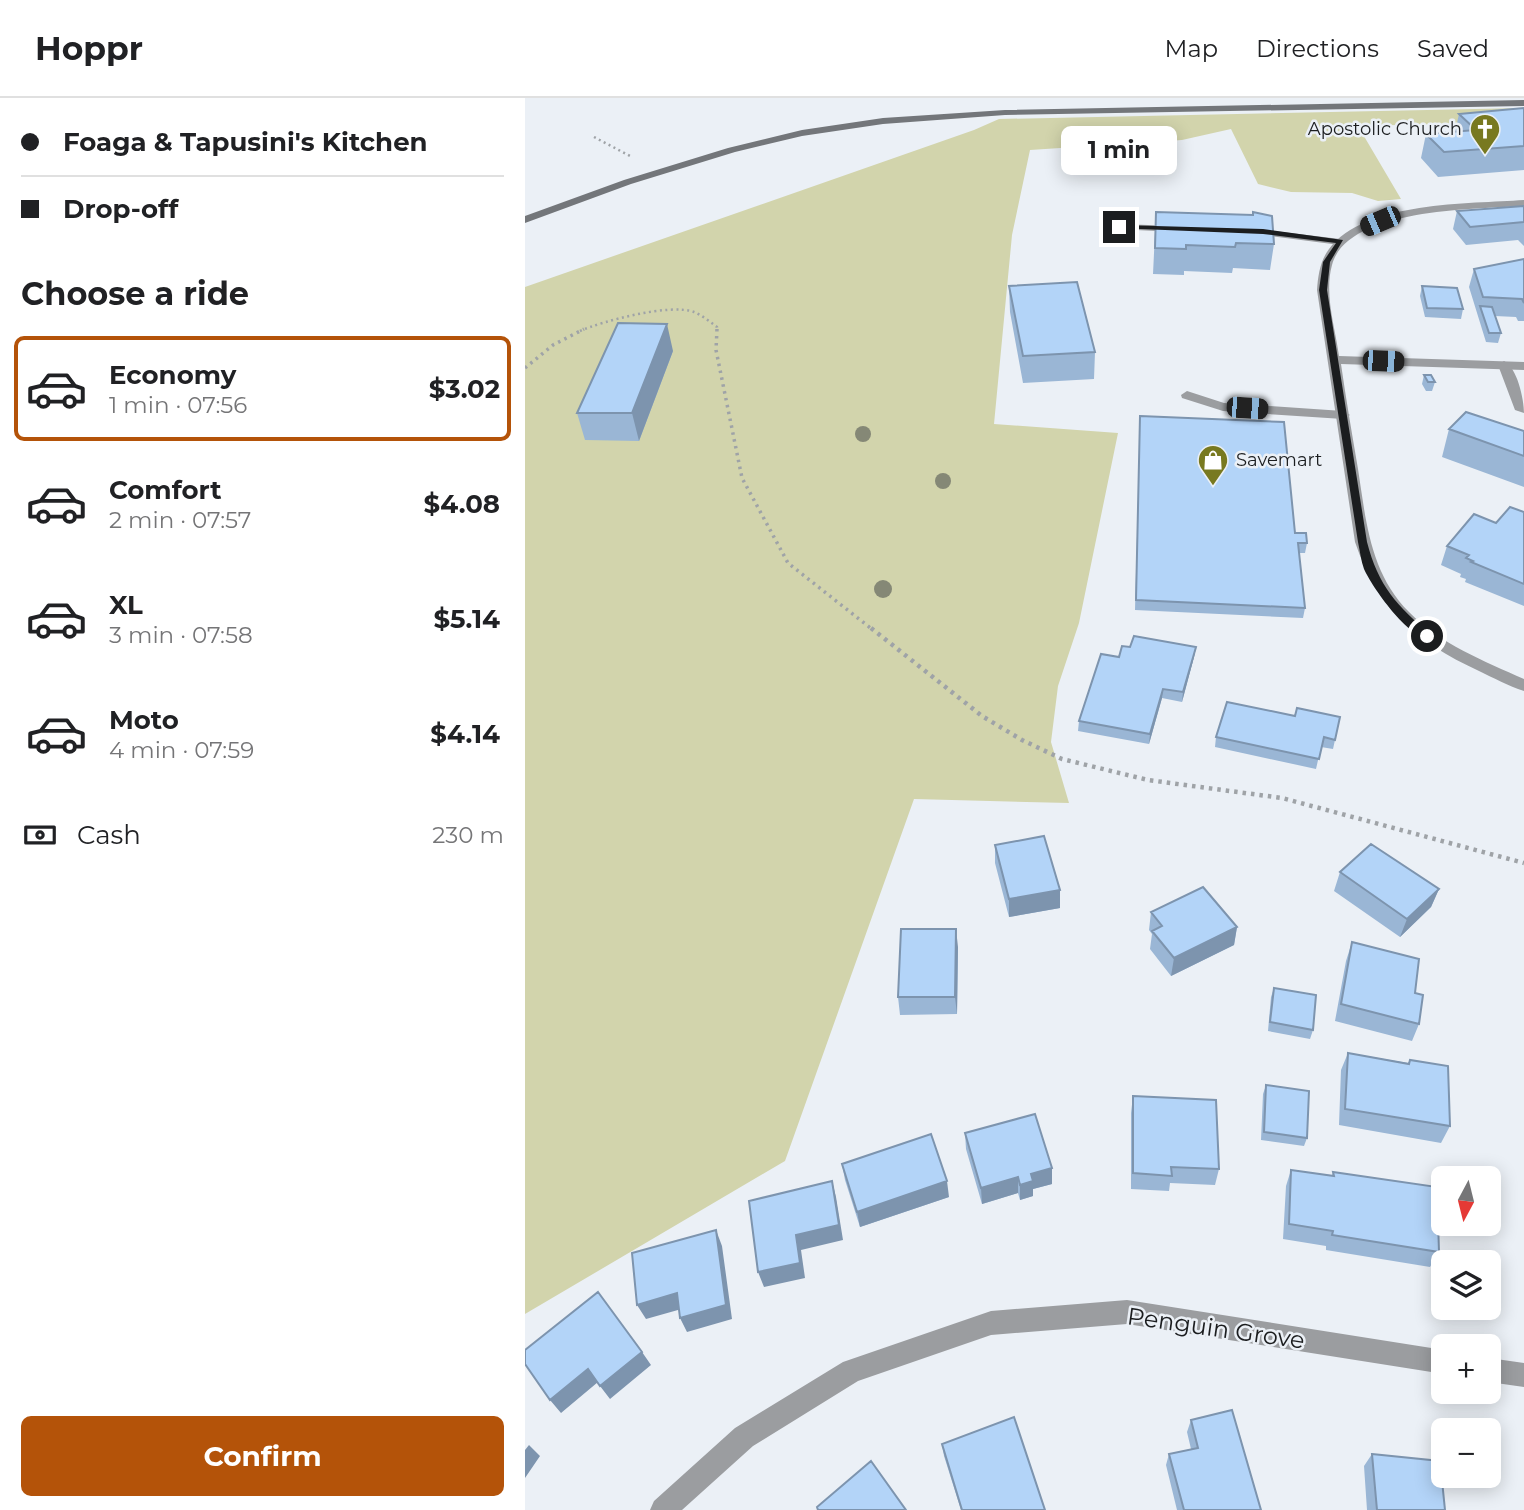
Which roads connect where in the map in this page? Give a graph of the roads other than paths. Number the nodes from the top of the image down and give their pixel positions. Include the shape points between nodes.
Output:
1 (1524, 103) edge
2 (1524, 203) edge
3 (525, 220) edge
4 (1119, 227) dead end
5 (1184, 229) edge
6 (1236, 231) edge
7 (1341, 242) junction
8 (1335, 360) junction
9 (1504, 365) junction
10 (1524, 366) edge
11 (1187, 396) dead end
12 (1521, 411) dead end
13 (1343, 415) junction
14 (1524, 685) edge
15 (1431, 1360) edge
16 (1501, 1372) edge
17 (1524, 1375) edge
18 (663, 1510) edge

1 - 3 main road via 918,117 804,132 720,152
2 - 7 street via 1396,217 1362,228
4 - 5 street
6 - 7 street
7 - 8 street via 1327,262 1323,290
8 - 9 street
8 - 13 street
9 - 10 street
9 - 12 street
11 - 13 street via 1223,407
13 - 14 street via 1362,542 1379,587 1402,616 1427,636
15 - 18 street, Penguin Grove via 1127,1312 991,1323 852,1371 744,1437
16 - 17 street

